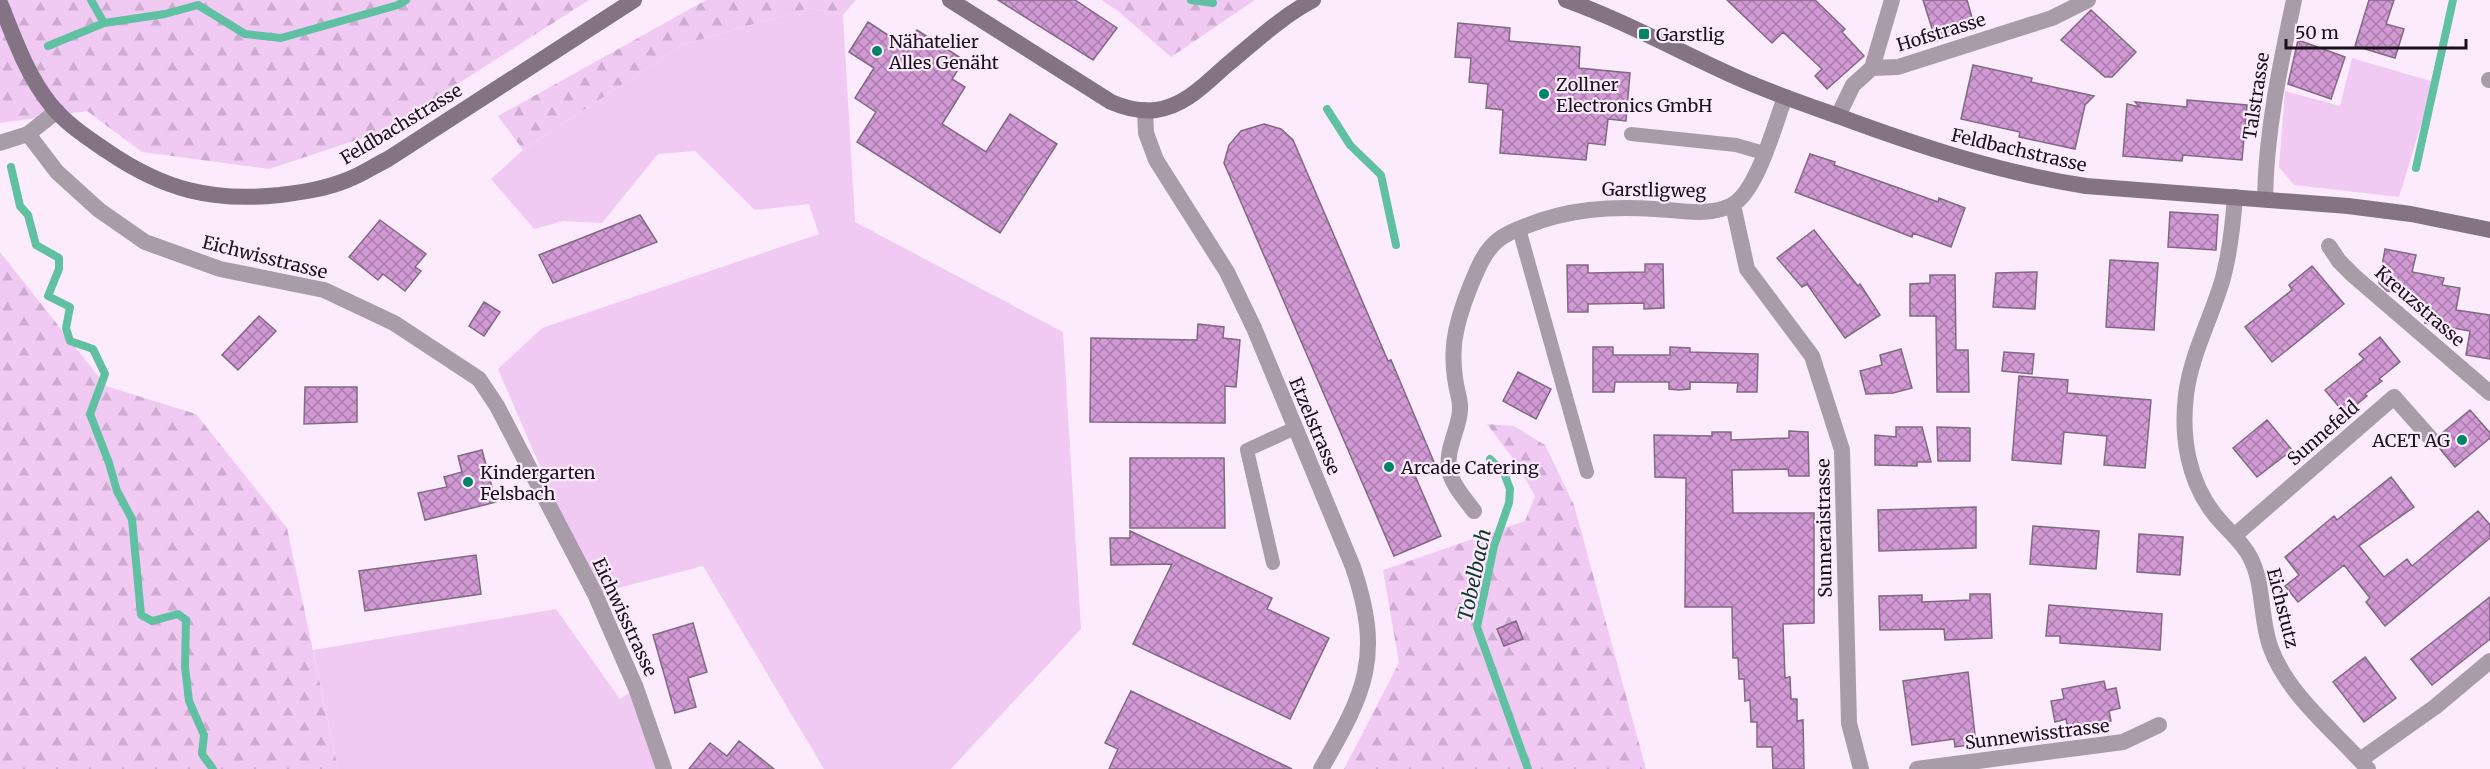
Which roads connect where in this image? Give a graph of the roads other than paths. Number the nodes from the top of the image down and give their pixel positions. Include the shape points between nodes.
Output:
1 (634, 0) edge
2 (950, 0) edge
3 (1313, 0) edge
4 (1566, 0) edge
5 (1892, 0) edge
6 (2088, 0) edge
7 (2294, 0) edge
8 (0, 3) edge
9 (1872, 68) junction
10 (1785, 97) junction
11 (1145, 110) junction
12 (57, 111) junction
13 (1838, 116) junction
14 (28, 134) junction
15 (1631, 134) dead end
16 (0, 143) edge
17 (1764, 153) junction
18 (2235, 197) junction
19 (2265, 199) junction
20 (1733, 205) junction
21 (1519, 229) junction
22 (2490, 230) edge
23 (2329, 246) dead end
24 (2490, 393) edge
25 (1295, 428) junction
26 (2433, 441) dead end
27 (1587, 472) dead end
28 (1474, 511) dead end
29 (2234, 536) junction
30 (1273, 563) dead end
31 (2490, 661) edge
32 (2159, 725) dead end
33 (2364, 764) edge
34 (663, 769) edge
35 (1321, 769) edge
36 (1861, 769) edge
37 (1917, 769) edge

1 - 12 main road, Feldbachstrasse via 388,159 348,180 308,192 248,198 211,196 160,181 131,168
2 - 11 main road via 1111,102
3 - 11 main road via 1280,20 1194,93 1168,107
4 - 10 main road, Feldbachstrasse
5 - 9 street
6 - 9 street, Hofstrasse via 2052,18 1909,64
7 - 19 street, Talstrasse via 2275,91
8 - 12 main road, Feldbachstrasse via 35,81
9 - 13 street via 1853,86
10 - 13 main road, Feldbachstrasse
10 - 17 street, Garstligweg
11 - 25 street, Etzelstrasse via 1146,133 1156,160 1227,272
12 - 14 street
13 - 18 main road, Feldbachstrasse via 1963,159 2044,180 2119,190
14 - 16 street
14 - 34 street, Eichwisstrasse via 57,172 99,210 145,242 220,269 324,290 394,323 479,379 497,406 595,594 636,688
15 - 17 lane via 1736,145
17 - 20 street, Garstligweg via 1747,192
18 - 19 main road, Feldbachstrasse
18 - 29 street, Eichstutz via 2223,276 2192,366 2184,418 2186,446 2201,495
19 - 22 main road, Feldbachstrasse via 2411,214
20 - 21 street, Garstligweg via 1698,212 1589,209
20 - 36 street, Sunneraistrasse via 1748,269 1812,356 1842,450 1849,723
21 - 27 lane
21 - 28 street, Garstligweg via 1497,241 1485,254 1457,320 1453,343 1454,380 1461,407 1448,462 1450,475
23 - 24 street, Kreuzstrasse via 2354,276
25 - 30 lane via 1247,450
25 - 35 street, Etzelstrasse via 1353,567 1369,624 1368,664 1359,696
26 - 29 street, Sunnefeld via 2394,397
29 - 33 street, Eichstutz via 2250,557 2269,644 2277,663 2297,692
31 - 33 street
32 - 37 street, Sunnewisstrasse via 2123,742

